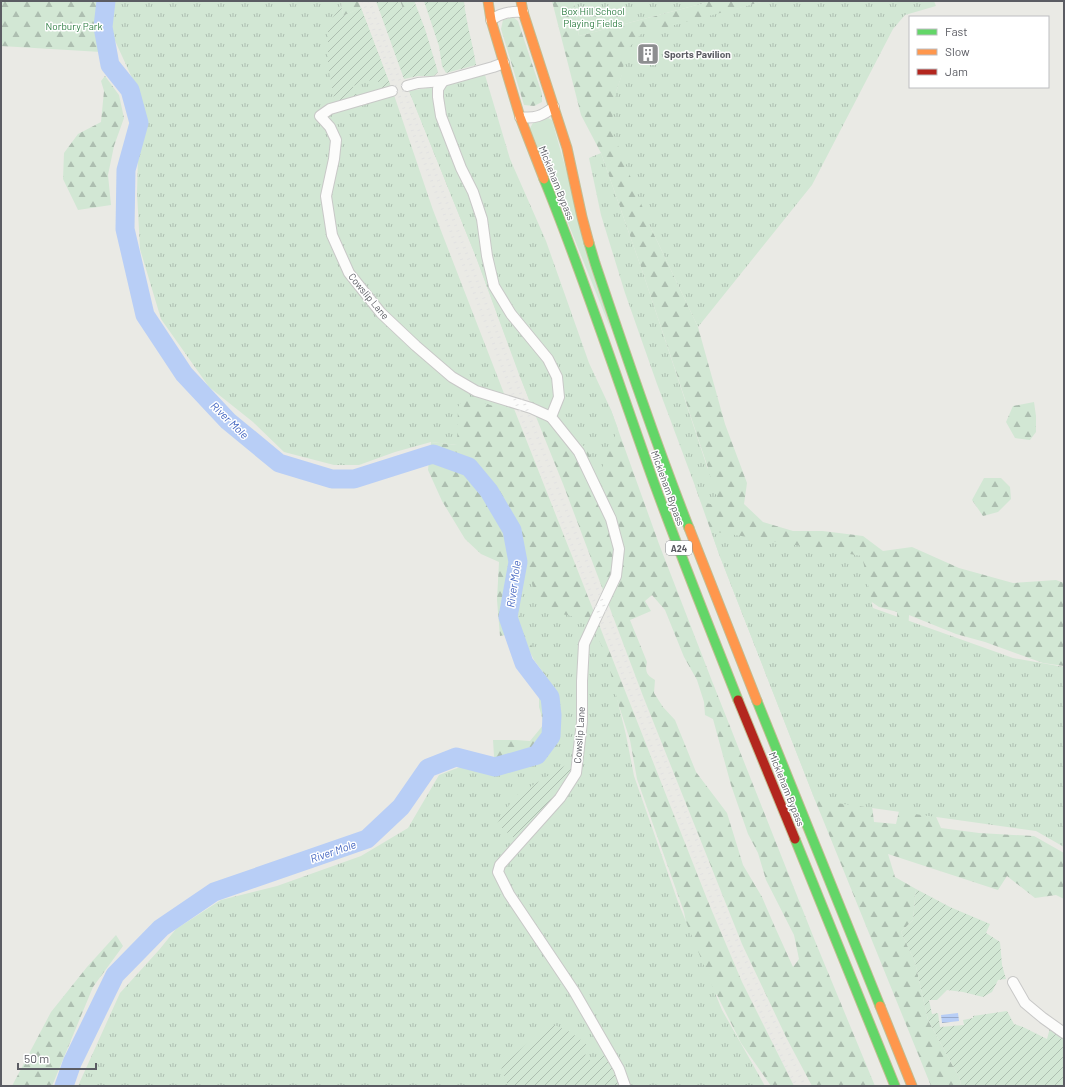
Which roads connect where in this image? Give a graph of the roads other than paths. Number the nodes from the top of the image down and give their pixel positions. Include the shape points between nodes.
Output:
1 (488, 1) edge
2 (521, 1) edge
3 (523, 12) junction
4 (491, 20) junction
5 (504, 63) junction
6 (443, 81) junction
7 (407, 86) dead end
8 (392, 91) dead end
9 (554, 107) junction
10 (520, 116) junction
11 (551, 417) junction
12 (1013, 982) dead end
13 (1064, 1033) edge
14 (625, 1086) edge
15 (895, 1086) edge
16 (912, 1086) edge

1 - 4 highway, Mickleham Bypass / A24
2 - 3 highway, Mickleham Bypass / A24
3 - 4 street via 506,12
3 - 9 highway, Mickleham Bypass / A24
4 - 5 highway, Mickleham Bypass / A24
5 - 6 street
5 - 10 highway, Mickleham Bypass / A24
6 - 7 street
6 - 11 street via 438,89 441,116 482,219 494,286 511,314 548,359 557,377 559,397
8 - 11 street, Cowslip Lane via 330,109 320,116 330,127 336,140 326,196 332,235 349,273 381,313 452,377 476,391
9 - 10 street via 538,117
9 - 16 highway, Mickleham Bypass / A24 via 567,148 595,263 671,482
10 - 15 highway, Mickleham Bypass / A24 via 566,233 699,601
11 - 14 street, Cowslip Lane via 579,452 610,519 619,549 616,576 584,644 582,722 576,774 560,798 500,865 498,872 574,991 619,1069
12 - 13 street via 1025,1003

